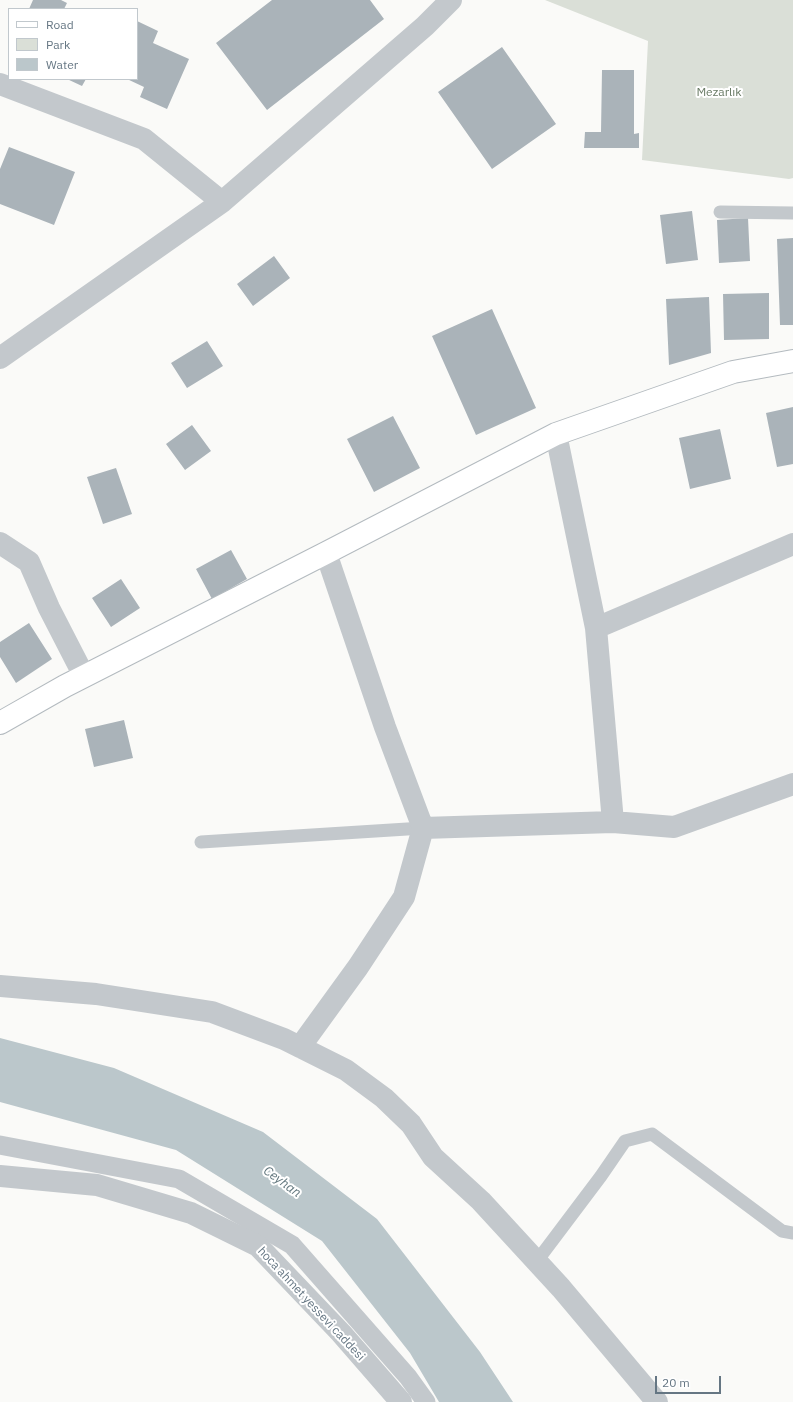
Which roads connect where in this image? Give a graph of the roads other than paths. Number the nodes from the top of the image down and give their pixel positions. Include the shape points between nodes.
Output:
1 (451, 0) edge
2 (0, 84) edge
3 (222, 202) junction
4 (720, 212) dead end
5 (793, 213) edge
6 (2, 354) edge
7 (793, 361) edge
8 (556, 434) junction
9 (0, 543) edge
10 (793, 544) edge
11 (326, 553) junction
12 (596, 628) junction
13 (84, 676) junction
14 (0, 723) edge
15 (793, 784) edge
16 (614, 822) junction
17 (423, 828) junction
18 (201, 842) dead end
19 (0, 986) edge
20 (300, 1047) junction
21 (0, 1145) edge
22 (0, 1176) edge
23 (793, 1233) edge
24 (537, 1261) junction
25 (401, 1402) edge
26 (426, 1402) edge
27 (656, 1402) edge

1 - 3 street via 425,26
2 - 3 street via 144,138
3 - 6 street
4 - 5 lane
7 - 8 main road via 732,372
8 - 11 main road
8 - 12 street
9 - 13 street via 29,562
10 - 12 street
11 - 13 main road
11 - 17 street
12 - 16 street
13 - 14 main road
15 - 16 street via 674,827
16 - 17 street
17 - 18 lane
17 - 20 street via 404,897 358,967
19 - 20 street via 96,994 212,1012
20 - 24 street via 346,1070 384,1098 411,1124 433,1157 481,1201
21 - 26 street via 179,1180 292,1245 408,1377
22 - 25 street, hoca ahmet yessevi caddesi via 97,1185 191,1212 258,1246 341,1332
23 - 24 lane via 782,1231 652,1134 625,1141
24 - 27 street

